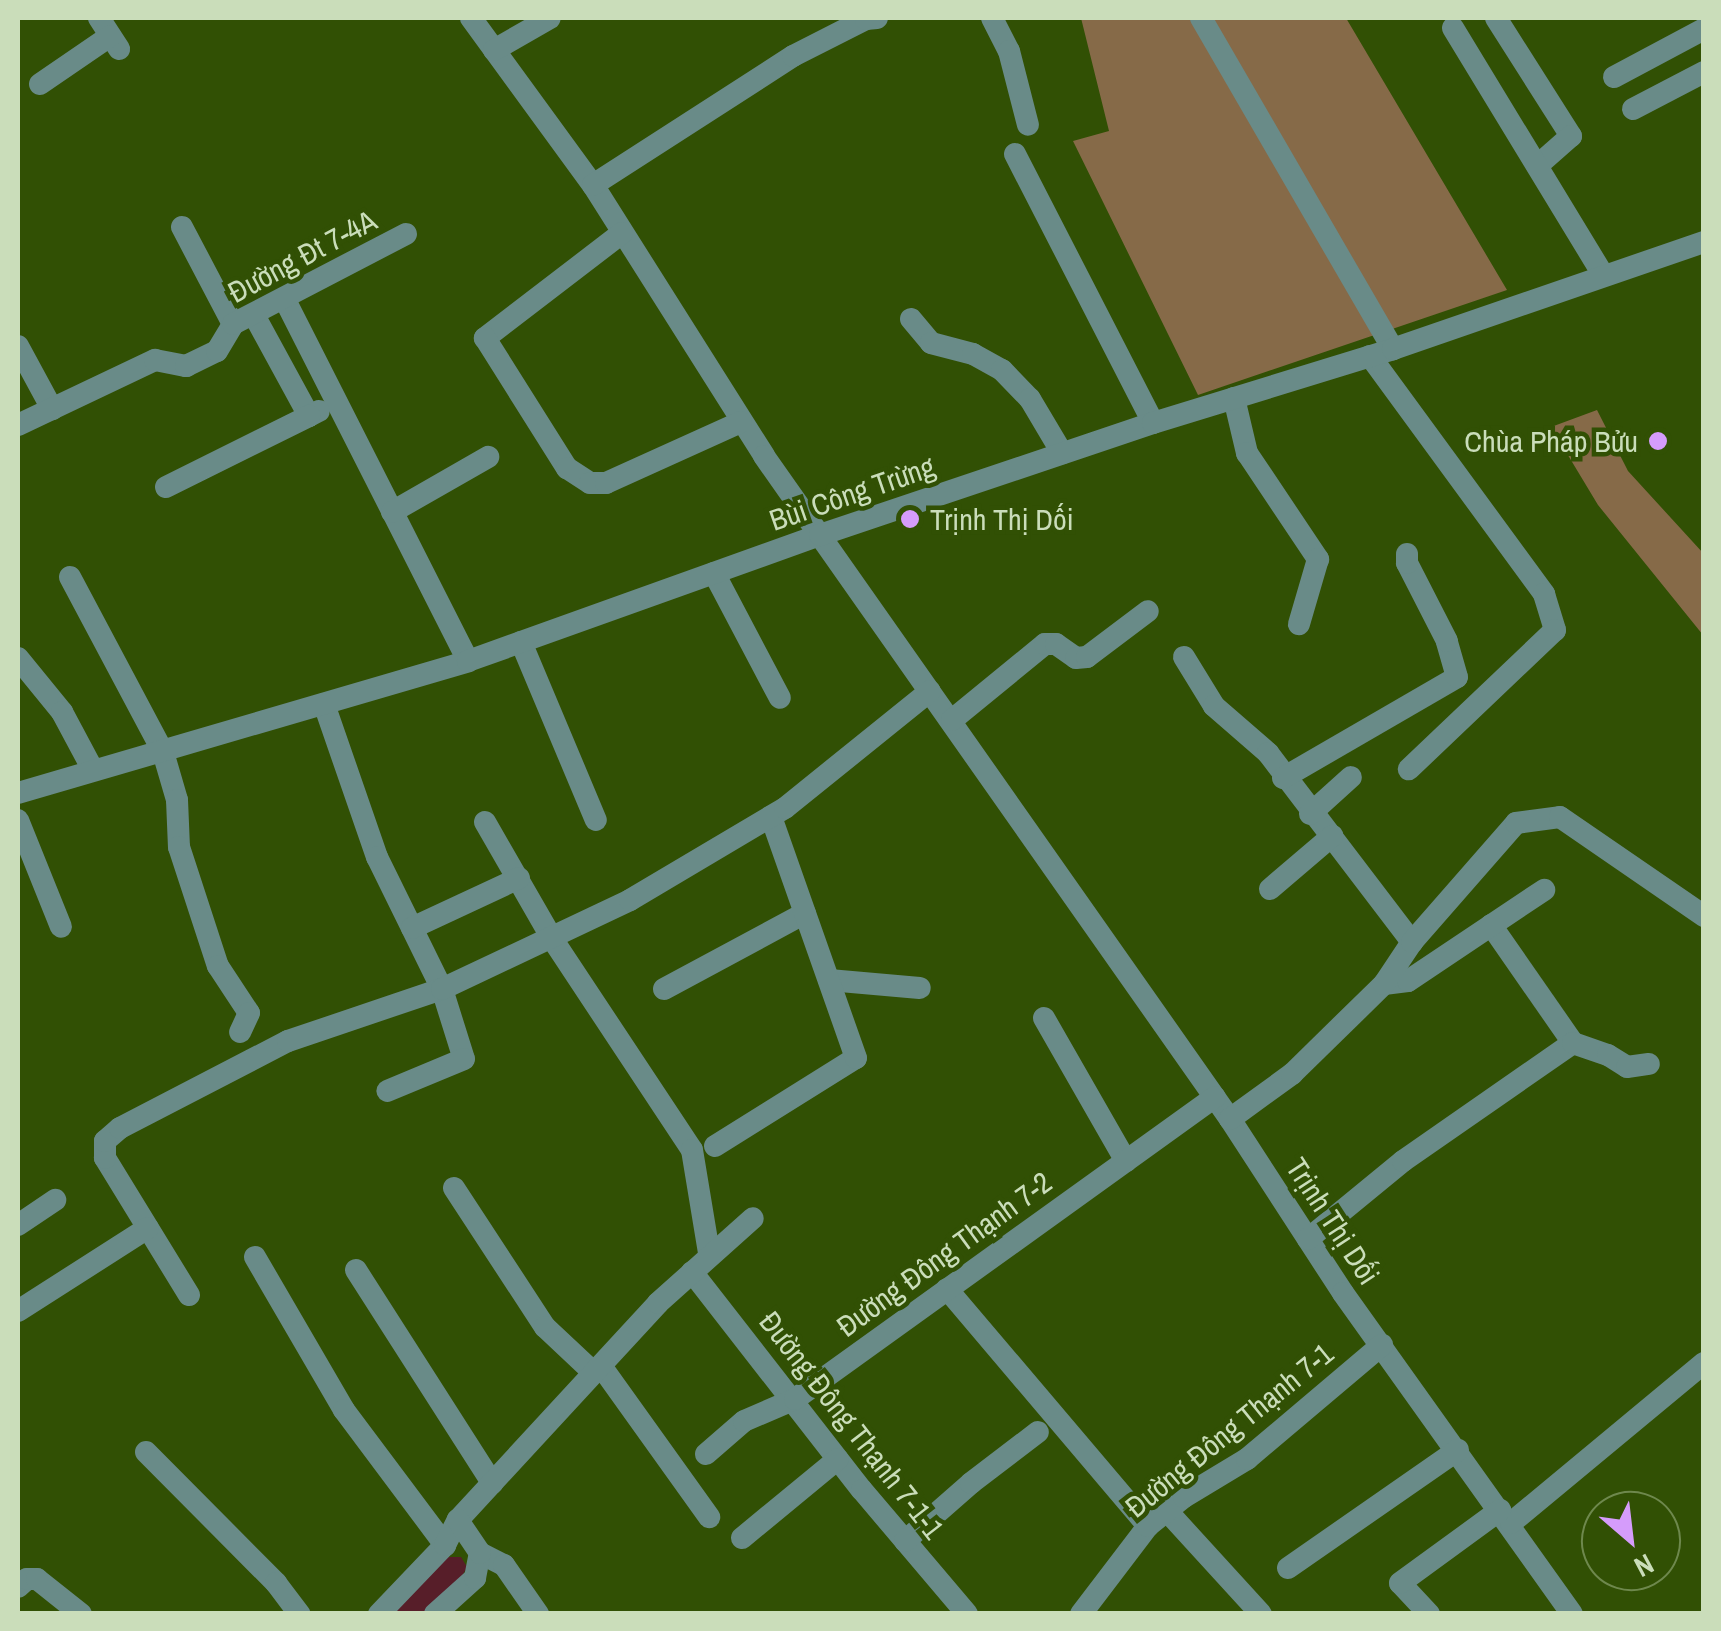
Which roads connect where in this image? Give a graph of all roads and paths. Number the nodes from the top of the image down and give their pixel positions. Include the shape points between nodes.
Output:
1 (472, 18) edge
2 (550, 18) edge
3 (877, 18) edge
4 (992, 18) edge
5 (1201, 18) edge
6 (1496, 18) edge
7 (1453, 28) dead end
8 (1704, 29) edge
9 (109, 34) edge
10 (494, 50) junction
11 (1704, 72) edge
12 (1614, 77) dead end
13 (40, 84) dead end
14 (1633, 109) dead end
15 (1028, 125) dead end
16 (1015, 154) dead end
17 (1537, 166) junction
18 (593, 185) junction
19 (182, 228) dead end
20 (622, 233) junction
21 (406, 234) dead end
22 (1704, 242) edge
23 (1603, 275) junction
24 (284, 298) junction
25 (244, 320) junction
26 (910, 320) dead end
27 (18, 346) edge
28 (1381, 353) junction
29 (1234, 398) junction
30 (336, 401) junction
31 (52, 408) junction
32 (309, 416) junction
33 (741, 422) junction
34 (1153, 423) junction
35 (18, 425) edge
36 (1062, 453) junction
37 (488, 457) dead end
38 (166, 487) dead end
39 (392, 512) junction
40 (820, 535) junction
41 (1407, 554) dead end
42 (714, 573) junction
43 (70, 577) dead end
44 (1148, 612) dead end
45 (1299, 624) dead end
46 (521, 642) junction
47 (18, 658) edge
48 (1184, 658) dead end
49 (468, 661) junction
50 (930, 691) junction
51 (780, 698) dead end
52 (324, 704) junction
53 (952, 720) junction
54 (163, 752) junction
55 (93, 770) junction
56 (1409, 770) dead end
57 (1351, 776) dead end
58 (1283, 778) junction
59 (18, 793) edge
60 (1310, 814) junction
61 (771, 816) junction
62 (18, 820) edge
63 (596, 820) dead end
64 (486, 822) dead end
65 (1332, 836) junction
66 (519, 878) junction
67 (1270, 889) dead end
68 (1544, 890) dead end
69 (805, 913) junction
70 (1704, 916) edge
71 (1491, 925) junction
72 (61, 927) dead end
73 (412, 928) junction
74 (551, 937) junction
75 (1412, 942) junction
76 (828, 980) junction
77 (1384, 984) junction
78 (920, 988) dead end
79 (442, 989) junction
80 (664, 989) dead end
81 (1044, 1018) dead end
82 (240, 1032) dead end
83 (1573, 1044) junction
84 (1648, 1064) dead end
85 (386, 1091) dead end
86 (1214, 1097) junction
87 (1230, 1119) junction
88 (715, 1146) dead end
89 (1126, 1161) junction
90 (454, 1188) dead end
91 (55, 1200) dead end
92 (752, 1218) dead end
93 (18, 1225) edge
94 (148, 1228) junction
95 (1308, 1239) junction
96 (708, 1254) junction
97 (254, 1257) dead end
98 (356, 1270) dead end
99 (692, 1272) junction
100 (947, 1289) junction
101 (189, 1295) dead end
102 (18, 1312) edge
103 (1382, 1345) junction
104 (1704, 1363) edge
105 (597, 1370) junction
106 (795, 1398) junction
107 (1038, 1432) dead end
108 (1458, 1450) junction
109 (146, 1452) dead end
110 (706, 1454) dead end
111 (838, 1459) junction
112 (492, 1483) junction
113 (1506, 1516) junction
114 (708, 1517) dead end
115 (1157, 1519) junction
116 (458, 1520) junction
117 (742, 1538) dead end
118 (905, 1542) junction
119 (445, 1544) junction
120 (480, 1553) junction
121 (1288, 1568) dead end
122 (18, 1587) edge
123 (81, 1614) edge
124 (299, 1614) edge
125 (379, 1614) edge
126 (435, 1614) edge
127 (538, 1614) edge
128 (967, 1614) edge
129 (1081, 1614) edge
130 (1261, 1614) edge
131 (1430, 1614) edge
132 (1572, 1614) edge

1 - 10 street, Trịnh Thị Dối
2 - 10 street
3 - 18 street via 793,56
4 - 15 street via 1010,51
5 - 28 street
6 - 17 street via 1570,136
7 - 17 street
8 - 12 street
9 - 13 street
10 - 18 street, Trịnh Thị Dối
11 - 14 street
16 - 34 street
17 - 23 street
18 - 20 street, Trịnh Thị Dối
19 - 25 street
20 - 33 street, Trịnh Thị Dối
20 - 33 street via 484,338 568,468 590,483 606,483
21 - 24 street, Đường Đt 7-4A
22 - 23 street, Bùi Công Trừng
23 - 28 street, Bùi Công Trừng
24 - 25 street, Đường Đt 7-4A
24 - 30 street
25 - 31 street, Đường Đt 7-4A via 218,351 186,366 155,360
25 - 32 street
26 - 36 street via 932,343 1002,370 1030,399
27 - 31 street
28 - 29 street, Bùi Công Trừng
28 - 56 street via 1544,594 1556,630
29 - 34 street, Bùi Công Trừng
29 - 45 street via 1247,453 1318,559
30 - 32 street
30 - 39 street
31 - 35 street, Đường Đt 7-4A
32 - 38 street
33 - 40 street, Trịnh Thị Dối
34 - 36 street, Bùi Công Trừng
36 - 40 street, Bùi Công Trừng
37 - 39 street
39 - 49 street
40 - 42 street, Bùi Công Trừng
40 - 50 street, Trịnh Thị Dối
41 - 58 street via 1457,678
42 - 46 street, Bùi Công Trừng
42 - 51 street
43 - 54 street
44 - 53 street via 1086,657 1045,644
46 - 49 street, Bùi Công Trừng
46 - 63 street
47 - 55 street via 62,712
48 - 58 street via 1214,706 1268,754
49 - 52 street, Bùi Công Trừng
50 - 53 street, Trịnh Thị Dối
50 - 61 street
52 - 54 street, Bùi Công Trừng
52 - 73 street via 378,857
53 - 86 street, Trịnh Thị Dối
54 - 55 street, Bùi Công Trừng
54 - 82 street via 178,800 180,847 218,966 249,1013
55 - 59 street, Bùi Công Trừng
57 - 60 street
58 - 60 street
60 - 65 street
61 - 69 street
61 - 74 street via 630,900
62 - 72 street
64 - 66 street
65 - 67 street
65 - 75 street
66 - 73 street
66 - 74 street
68 - 71 street
69 - 76 street
69 - 80 street
70 - 75 street via 1552,815 1516,822
71 - 77 street via 1408,981
71 - 83 street
73 - 79 street
74 - 79 street
74 - 96 street via 692,1150
75 - 77 street
76 - 78 street
76 - 88 street via 856,1058
77 - 87 street via 1292,1074
79 - 85 street via 464,1059
79 - 94 street via 288,1041 120,1128 105,1141 105,1158
81 - 89 street
83 - 84 street via 1626,1068
83 - 95 street via 1403,1161
86 - 87 street, Trịnh Thị Dối
86 - 89 street, Đường Đông Thạnh 7-2
87 - 95 street, Trịnh Thị Dối
89 - 100 street, Đường Đông Thạnh 7-2
90 - 105 street via 545,1326
91 - 93 street
92 - 96 street
94 - 101 street
94 - 102 street
95 - 103 street, Trịnh Thị Dối
96 - 99 street
97 - 119 street via 344,1410
98 - 112 street
99 - 105 street
99 - 106 street, Đường Đông Thạnh 7-1-1
100 - 106 street, Đường Đông Thạnh 7-2
100 - 115 street
103 - 108 street, Trịnh Thị Dối
103 - 115 street, Đường Đông Thạnh 7-1 via 1247,1459
104 - 113 street
105 - 112 street
105 - 114 street
106 - 110 street, Đường Đông Thạnh 7-2 via 744,1421
106 - 111 street, Đường Đông Thạnh 7-1-1
107 - 118 street
108 - 113 street, Trịnh Thị Dối
108 - 121 street
109 - 124 street
111 - 117 street
111 - 118 street, Đường Đông Thạnh 7-1-1
112 - 116 street
113 - 131 street via 1400,1583
113 - 132 street, Trịnh Thị Dối
115 - 129 street, Đường Đông Thạnh 7-1
115 - 130 street
116 - 119 street
116 - 120 street
118 - 128 street, Đường Đông Thạnh 7-1-1
119 - 125 street
120 - 126 street via 475,1578
120 - 127 street via 504,1565
122 - 123 street via 37,1580

